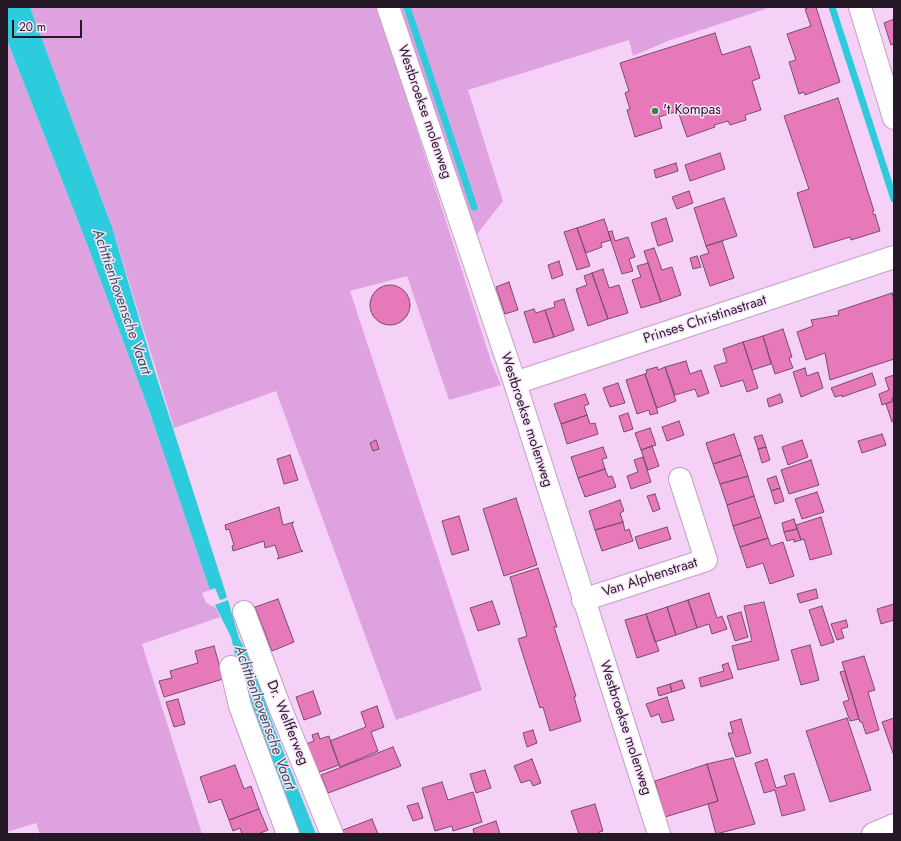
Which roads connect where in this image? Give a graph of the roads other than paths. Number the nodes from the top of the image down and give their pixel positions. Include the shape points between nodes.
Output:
1 (388, 7) edge
2 (860, 7) edge
3 (894, 118) edge
4 (894, 257) edge
5 (515, 383) junction
6 (680, 479) dead end
7 (583, 600) junction
8 (244, 612) dead end
9 (231, 667) dead end
10 (894, 825) edge
11 (288, 834) edge
12 (332, 834) edge
13 (659, 834) edge
14 (873, 834) edge

1 - 5 street, Westbroekse molenweg
2 - 3 street
4 - 5 street, Prinses Christinastraat
5 - 7 street, Westbroekse molenweg
6 - 7 street, Van Alphenstraat via 706,560
7 - 13 street, Westbroekse molenweg
8 - 12 street, Dr. Welfferweg
9 - 11 street via 240,706
10 - 14 street

